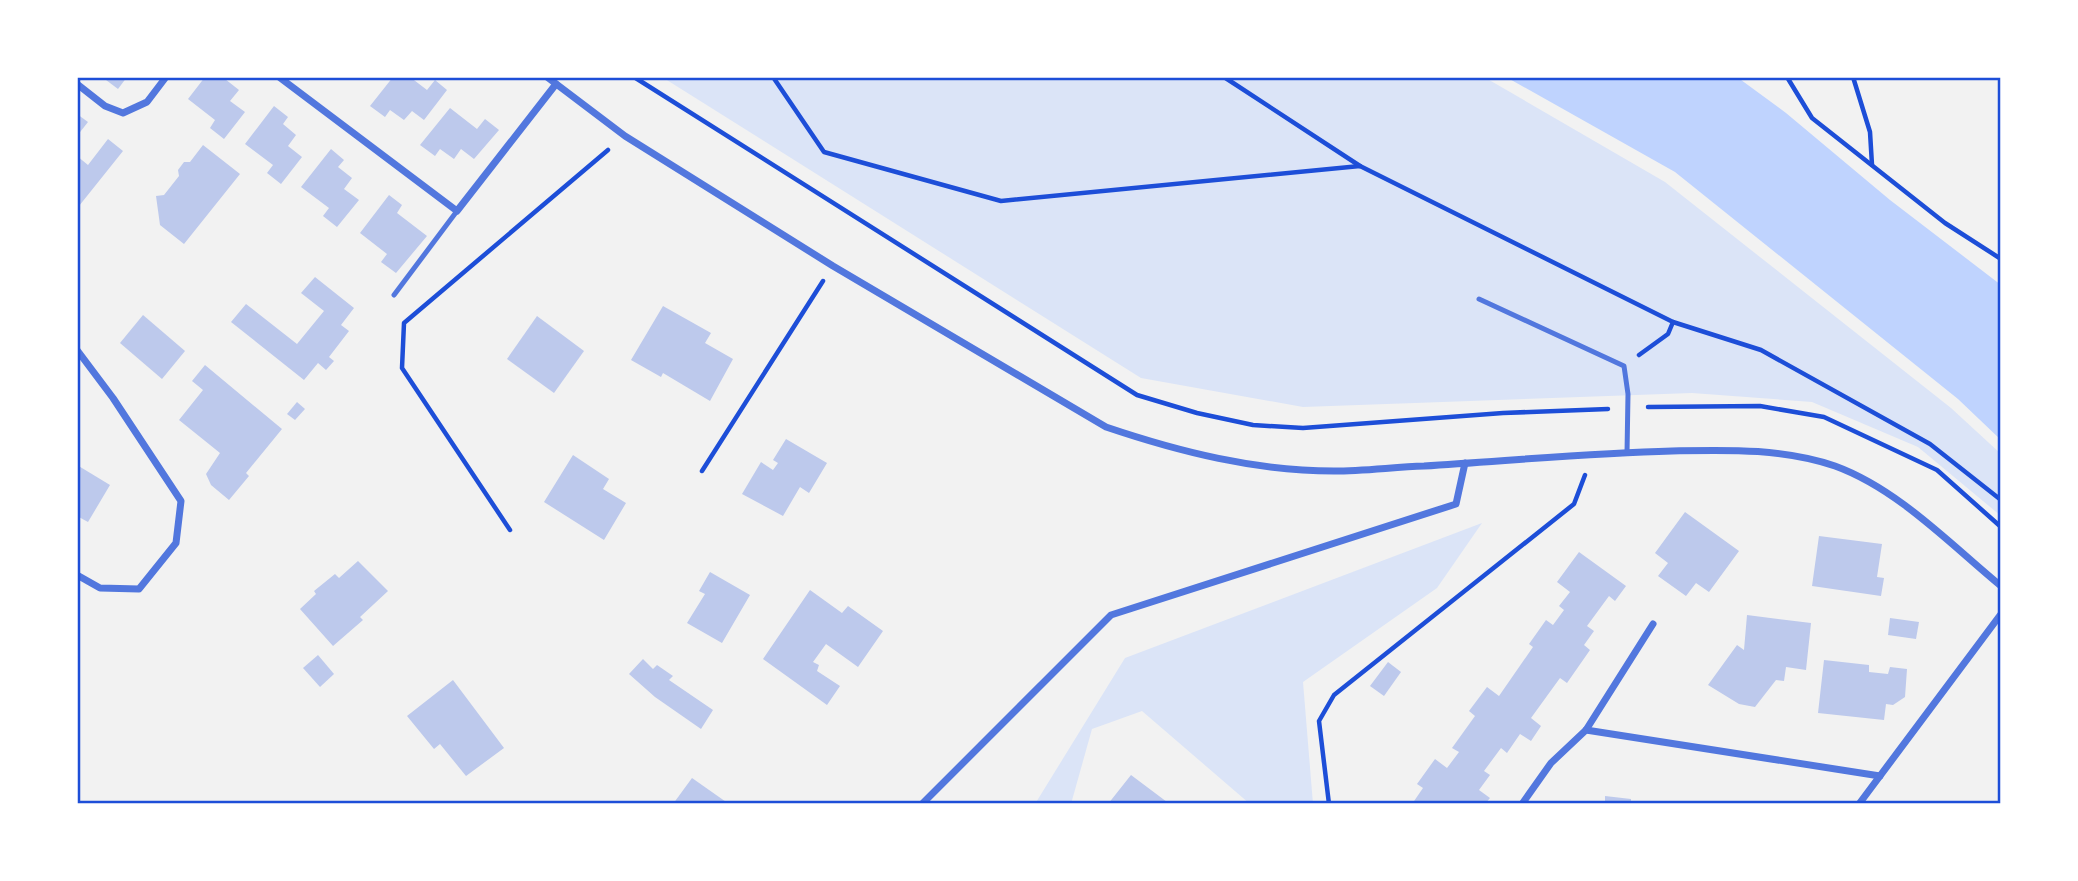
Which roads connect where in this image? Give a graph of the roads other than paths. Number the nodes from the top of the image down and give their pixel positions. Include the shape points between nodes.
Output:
1 (166, 77) edge
2 (279, 77) edge
3 (547, 77) edge
4 (77, 84) edge
5 (556, 84) junction
6 (457, 211) junction
7 (394, 295) dead end
8 (1479, 299) dead end
9 (77, 350) edge
10 (1627, 453) junction
11 (1465, 463) junction
12 (77, 575) edge
13 (2001, 586) edge
14 (2001, 614) edge
15 (1653, 624) dead end
16 (1586, 730) junction
17 (1880, 776) junction
18 (922, 804) edge
19 (1522, 804) edge
20 (1859, 804) edge

1 - 4 street via 147,102 122,113
2 - 6 street
3 - 5 street
5 - 6 street
5 - 11 street via 625,136 833,266 1106,427 1208,457 1268,467 1334,471
6 - 7 lane
8 - 10 lane via 1624,366
9 - 12 street via 181,501 176,543 139,589 100,588
10 - 11 street
10 - 13 street via 1777,453 1834,466 1875,485 1909,509
11 - 18 street via 1456,503 1111,615
14 - 17 street
15 - 16 street
16 - 17 street
16 - 19 street via 1551,764
17 - 20 street

